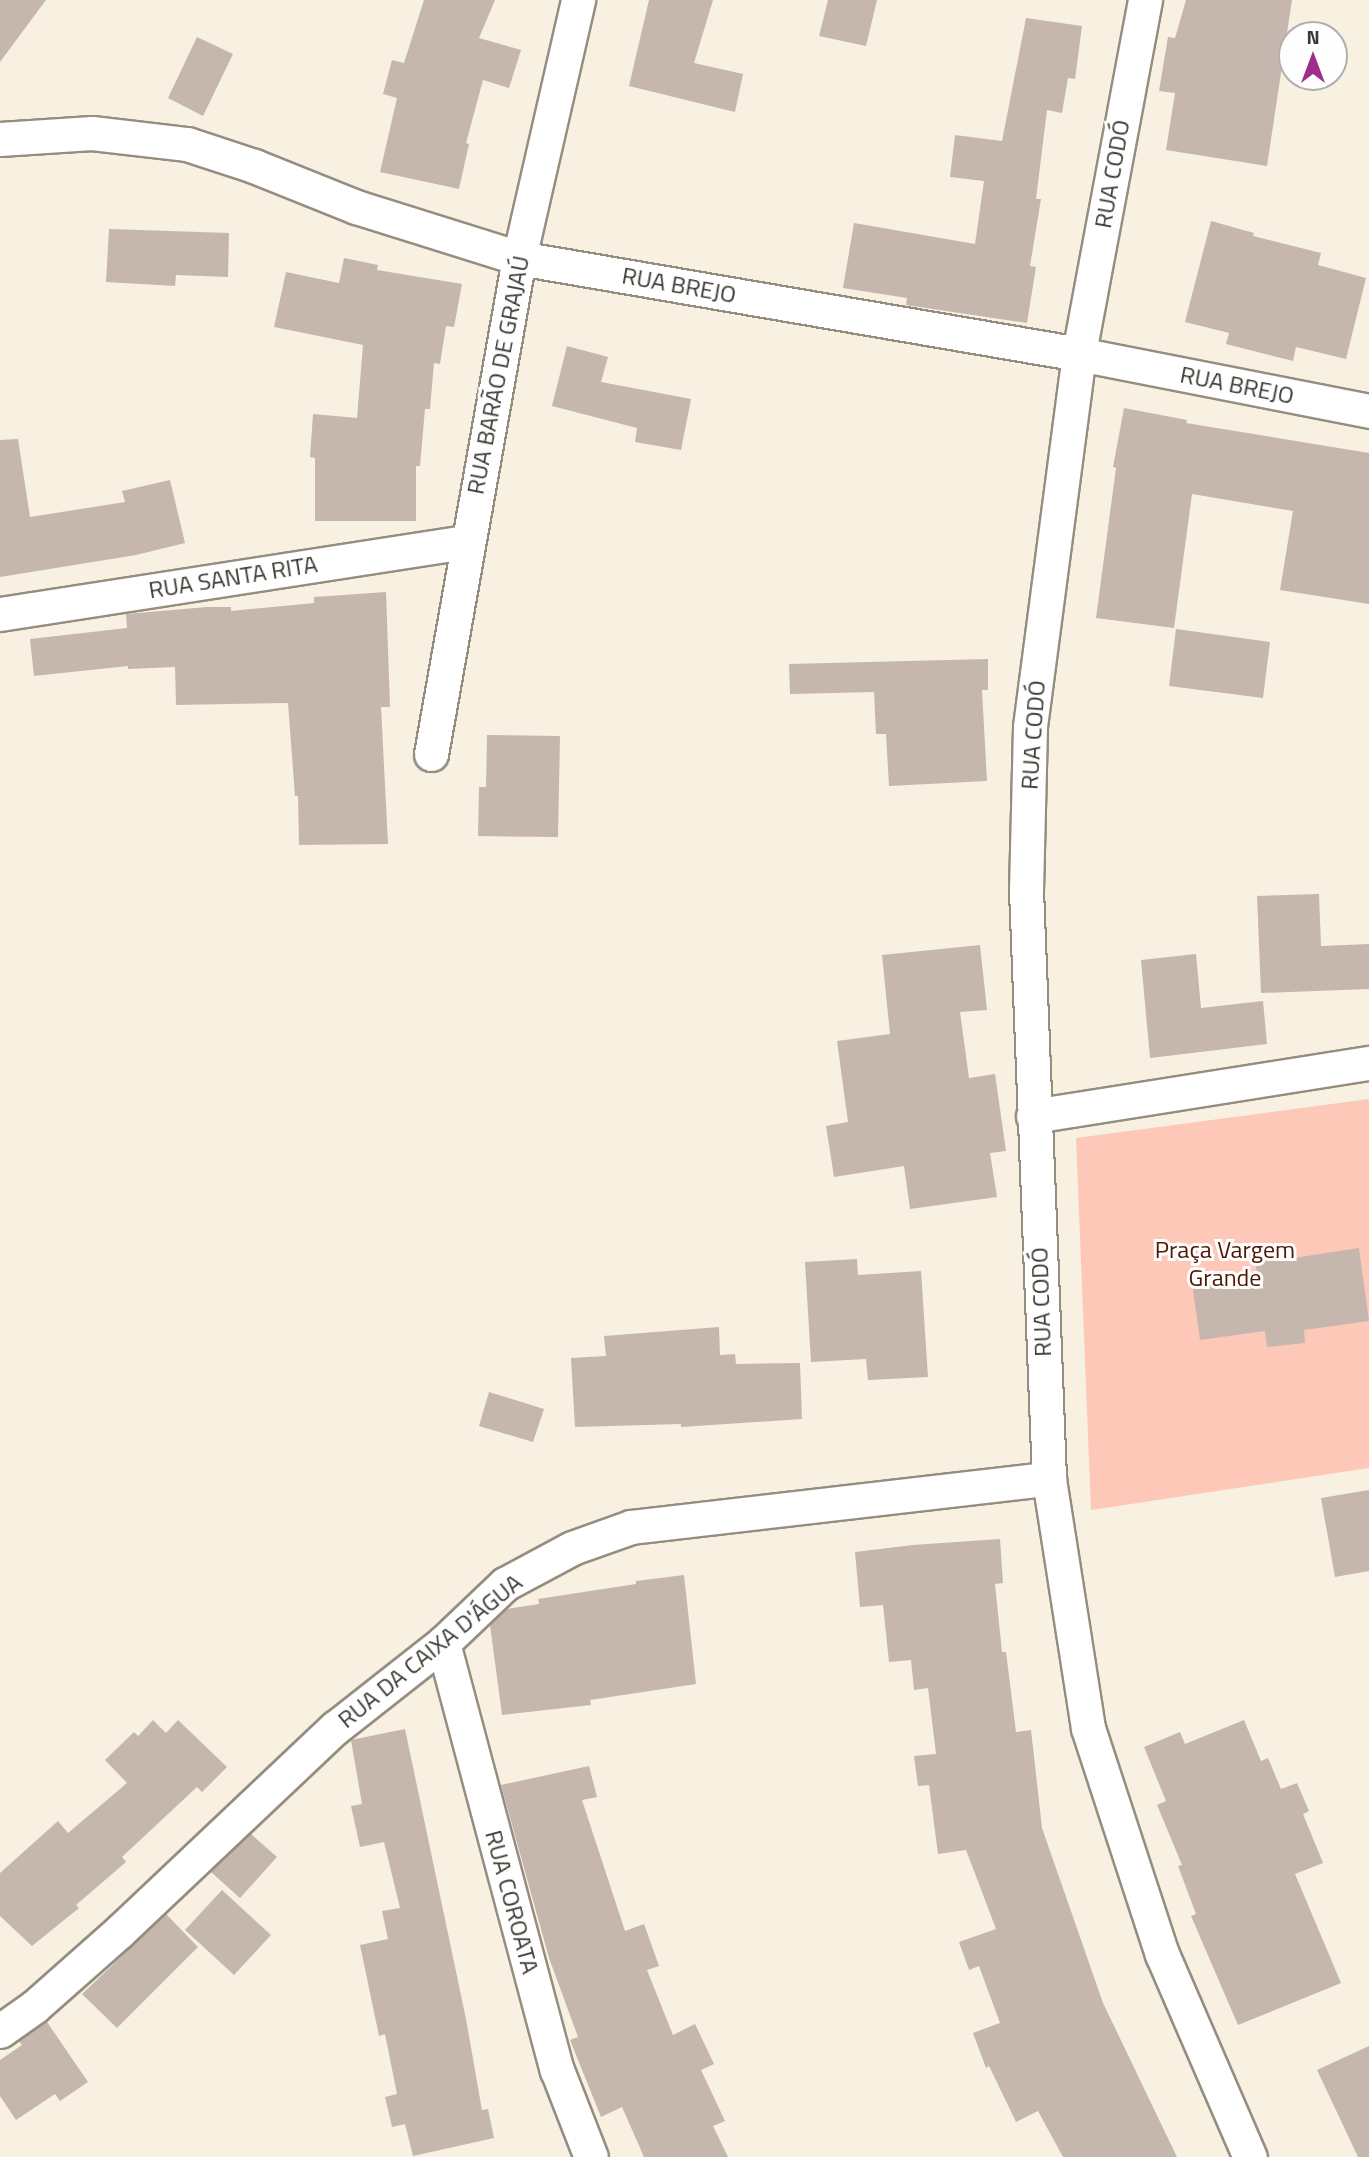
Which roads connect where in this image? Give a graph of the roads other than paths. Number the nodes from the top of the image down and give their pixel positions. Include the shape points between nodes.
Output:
1 (578, 0) edge
2 (1145, 0) edge
3 (0, 139) edge
4 (519, 258) junction
5 (1079, 354) junction
6 (1369, 411) edge
7 (466, 542) junction
8 (0, 614) edge
9 (431, 754) dead end
10 (1369, 1063) edge
11 (1033, 1116) junction
12 (1049, 1479) junction
13 (443, 1643) junction
14 (0, 2031) edge
15 (591, 2157) edge
16 (1250, 2157) edge

1 - 4 street, RUA BARÃO DE GRAJAÚ
2 - 5 street, RUA CODÓ
3 - 4 street, RUA BREJO via 92,133 187,144 356,207
4 - 5 street, RUA BREJO
4 - 7 street, RUA BARÃO DE GRAJAÚ
5 - 6 street, RUA BREJO
5 - 11 street, RUA CODÓ via 1030,727 1026,890
7 - 8 street, RUA SANTA RITA
7 - 9 street, RUA BARÃO DE GRAJAÚ
10 - 11 street
11 - 12 street, RUA CODÓ
12 - 13 street, RUA DA CAIXA D'ÁGUA via 631,1527 572,1548 505,1584
12 - 16 street, RUA CODÓ via 1088,1728 1162,1954
13 - 14 street, RUA DA CAIXA D'ÁGUA via 335,1728 120,1931
13 - 15 street, RUA COROATA via 557,2070

